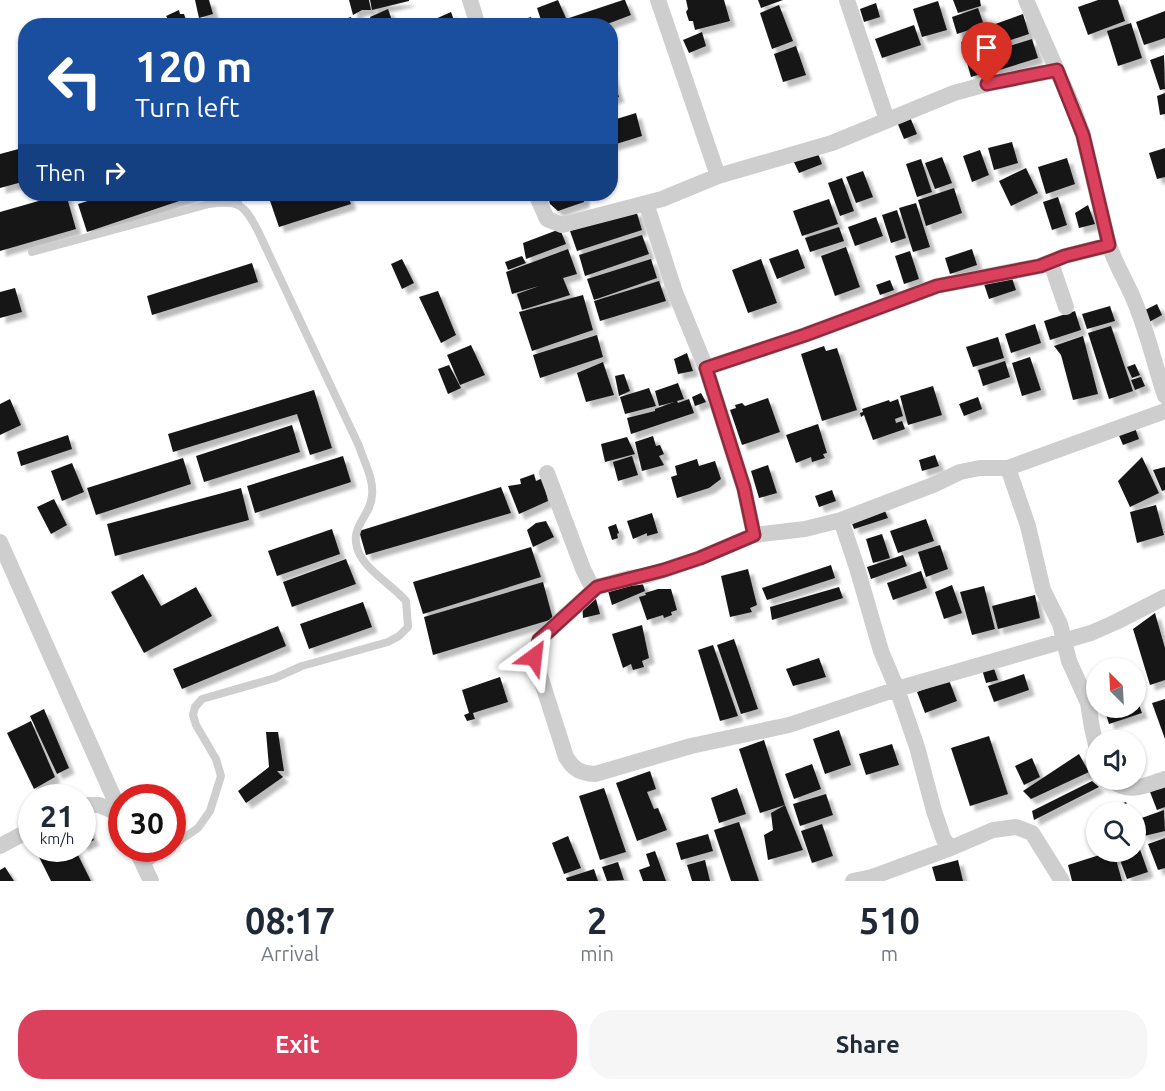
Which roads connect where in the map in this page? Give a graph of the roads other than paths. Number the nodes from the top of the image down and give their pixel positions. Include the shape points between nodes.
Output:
1 (470, 0) edge
2 (658, 0) edge
3 (847, 0) edge
4 (1026, 0) edge
5 (476, 18) edge
6 (1057, 70) junction
7 (887, 120) junction
8 (718, 176) junction
9 (539, 201) edge
10 (646, 203) junction
11 (238, 204) joint
12 (1109, 245) junction
13 (32, 252) dead end
14 (1052, 263) junction
15 (1066, 307) dead end
16 (706, 368) junction
17 (1165, 396) edge
18 (1165, 411) edge
19 (1008, 468) junction
20 (547, 473) dead end
21 (841, 520) junction
22 (754, 535) junction
23 (0, 542) edge
24 (597, 587) junction
25 (1165, 597) edge
26 (1064, 639) junction
27 (897, 688) junction
28 (1092, 730) edge
29 (1165, 779) edge
30 (1146, 785) edge
31 (108, 786) edge
32 (186, 836) edge
33 (18, 837) edge
34 (0, 846) edge
35 (951, 848) junction
36 (157, 862) edge
37 (147, 874) edge
38 (872, 879) edge
39 (852, 881) edge
40 (1062, 881) edge

1 - 5 street
2 - 8 street
3 - 7 street
4 - 6 street
6 - 7 street via 963,91
6 - 12 street via 1083,135
7 - 8 street via 832,143
8 - 10 street
9 - 10 street via 547,219 562,225
10 - 16 street via 675,292
11 - 13 lane via 189,208
11 - 32 lane via 258,231 359,446 373,494 355,537 368,565 406,601 408,627 388,642 202,699 193,715 221,776 210,811
12 - 14 street
12 - 17 street via 1136,303
14 - 15 street
14 - 16 street via 937,286
16 - 22 street via 744,488
18 - 19 street
19 - 21 street via 960,472
19 - 26 street via 1028,526 1040,582
20 - 24 street via 583,569 590,583
21 - 22 street
21 - 27 street via 881,651
22 - 24 street via 657,573
23 - 31 street
24 - 27 street via 539,640 534,657 566,757 573,769 582,773 602,773 691,746 789,724
25 - 26 street via 1091,633
26 - 27 street
26 - 28 street via 1069,661 1088,703
27 - 35 street via 944,840
29 - 30 street
33 - 34 street
35 - 38 street
35 - 40 street via 993,830 1016,827 1032,833
36 - 37 lane
38 - 39 street

